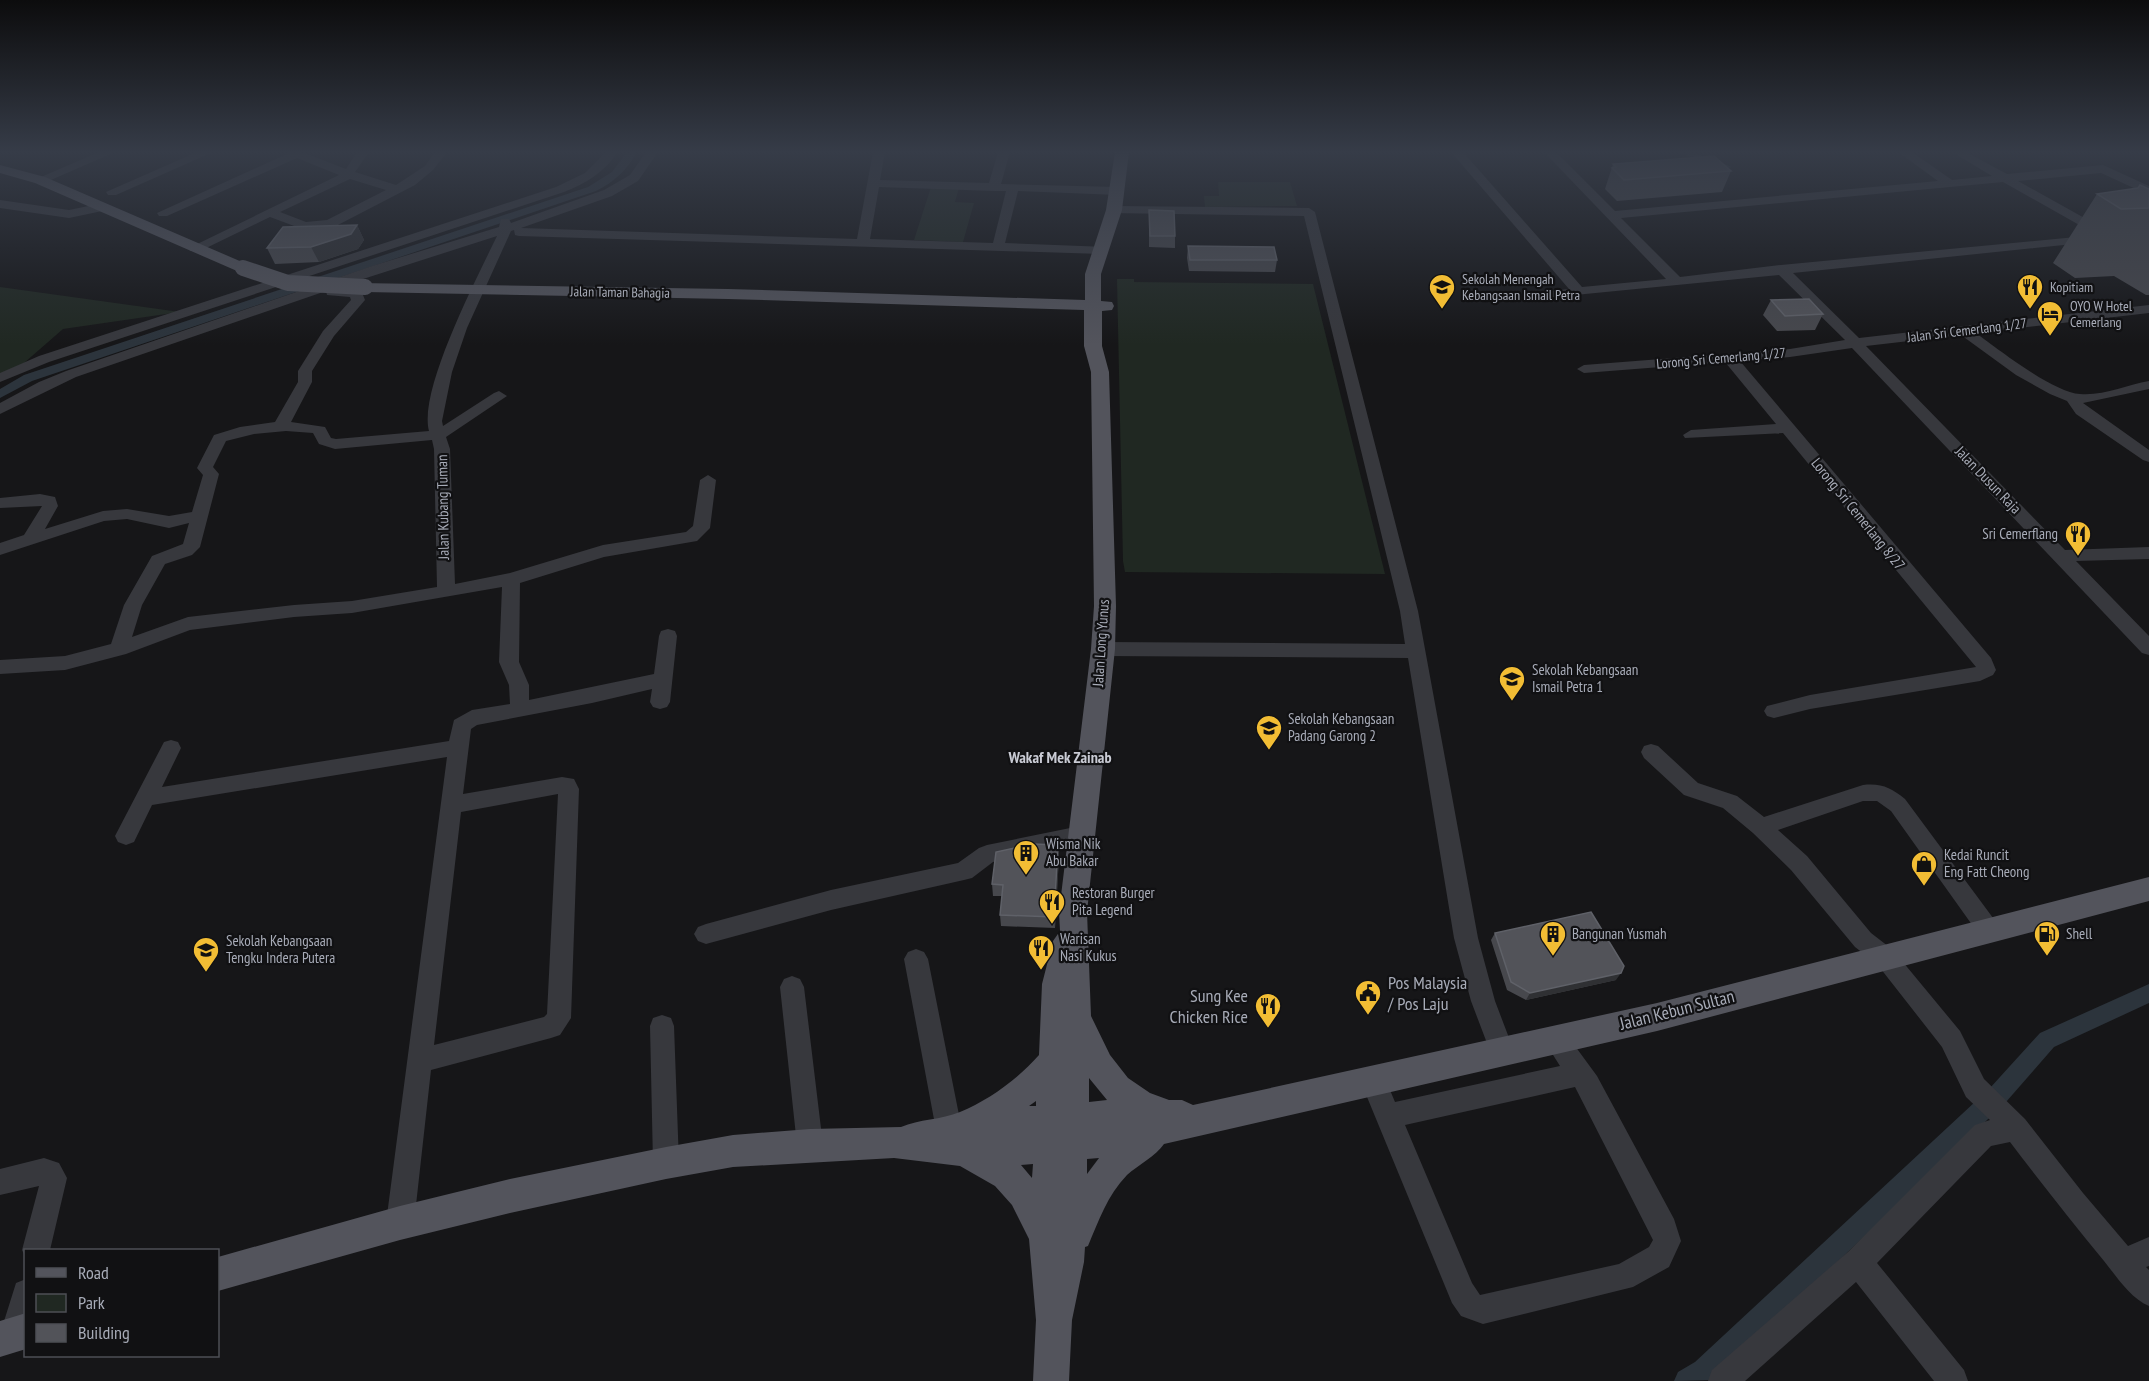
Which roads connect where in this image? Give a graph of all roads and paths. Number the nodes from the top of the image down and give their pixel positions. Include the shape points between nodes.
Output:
1 (124, 216) edge
2 (264, 216) edge
3 (280, 216) edge
4 (346, 216) edge
5 (514, 216) edge
6 (544, 216) edge
7 (868, 216) edge
8 (1006, 216) edge
9 (1112, 216) edge
10 (1310, 216) edge
11 (1513, 216) edge
12 (1612, 216) edge
13 (2071, 216) edge
14 (504, 222) junction
15 (2128, 234) edge
16 (2107, 236) junction
17 (863, 243) junction
18 (998, 247) junction
19 (195, 248) junction
20 (1102, 250) junction
21 (2149, 260) edge
22 (1832, 264) junction
23 (1784, 269) junction
24 (1751, 272) junction
25 (1675, 280) junction
26 (479, 289) junction
27 (1800, 289) junction
28 (1578, 291) junction
29 (313, 292) junction
30 (1529, 297) dead end
31 (1821, 305) junction
32 (1100, 309) junction
33 (2149, 309) edge
34 (1965, 331) junction
35 (1856, 343) junction
36 (78, 349) junction
37 (1729, 358) junction
38 (85, 366) junction
39 (1584, 369) dead end
40 (0, 378) edge
41 (2149, 385) edge
42 (500, 396) dead end
43 (2074, 399) junction
44 (0, 409) edge
45 (280, 428) junction
46 (1787, 428) junction
47 (437, 435) junction
48 (1691, 435) dead end
49 (2149, 457) edge
50 (708, 480) dead end
51 (0, 503) edge
52 (199, 516) junction
53 (32, 537) junction
54 (0, 549) edge
55 (2149, 553) edge
56 (2061, 556) junction
57 (511, 579) junction
58 (446, 590) junction
59 (668, 636) dead end
60 (2149, 648) edge
61 (118, 649) junction
62 (1103, 649) junction
63 (1416, 651) junction
64 (0, 667) edge
65 (663, 679) junction
66 (660, 702) dead end
67 (520, 709) junction
68 (1774, 711) dead end
69 (458, 747) junction
70 (171, 748) dead end
71 (1651, 752) dead end
72 (145, 798) junction
73 (451, 805) junction
74 (1761, 827) junction
75 (1080, 835) junction
76 (126, 836) dead end
77 (2149, 889) edge
78 (1073, 912) junction
79 (1988, 929) junction
80 (706, 934) dead end
81 (1885, 957) junction
82 (916, 958) dead end
83 (792, 987) dead end
84 (1076, 1016) junction
85 (662, 1026) dead end
86 (1555, 1039) junction
87 (1502, 1051) junction
88 (420, 1061) junction
89 (1053, 1061) junction
90 (1580, 1074) junction
91 (1373, 1080) junction
92 (1388, 1116) junction
93 (1181, 1120) junction
94 (2010, 1121) junction
95 (1061, 1133) junction
96 (955, 1136) junction
97 (810, 1145) junction
98 (666, 1163) junction
99 (0, 1182) edge
100 (400, 1223) junction
101 (36, 1249) edge
102 (1057, 1250) junction
103 (2137, 1257) edge
104 (1859, 1261) junction
105 (219, 1274) edge
106 (2149, 1292) edge
107 (24, 1299) edge
108 (13, 1335) edge
109 (1051, 1381) edge
110 (1723, 1381) edge
111 (1953, 1381) edge

1 - 19 main road
2 - 19 street
3 - 4 street via 305,226 321,227
5 - 14 street
6 - 14 street
7 - 17 street
8 - 18 street
9 - 20 main road, Jalan Long Yunus
10 - 63 street
11 - 28 street
12 - 25 street
13 - 16 street
14 - 17 street via 545,231
14 - 26 street, Jalan Kubang Tuman
14 - 29 street
14 - 36 street via 436,230
15 - 16 street
16 - 21 street
16 - 22 street
17 - 18 street
18 - 20 street
19 - 26 main road, Jalan Taman Bahagia, bridge via 288,283
20 - 32 main road, Jalan Long Yunus
22 - 23 street
22 - 31 street via 1811,277
23 - 24 street
23 - 27 street, Jalan Dusun Raja
23 - 31 street, Jalan Dusun Raja
24 - 25 street
24 - 27 street via 1774,275
25 - 28 street
26 - 32 main road, Jalan Taman Bahagia via 728,294
26 - 47 street, Jalan Kubang Tuman via 445,372 434,421
27 - 31 street, Jalan Dusun Raja
28 - 30 street
29 - 38 street
29 - 45 street via 351,292 356,293 358,300 328,334 305,371 305,382
31 - 35 street, Jalan Dusun Raja
32 - 62 main road, Jalan Long Yunus via 1107,346 1100,372
33 - 34 street, Jalan Sri Cemerlang 1/27
34 - 35 street, Jalan Sri Cemerlang 1/27
34 - 43 street via 2008,363
35 - 37 street, Lorong Sri Cemerlang 1/27
35 - 56 street, Jalan Dusun Raja
36 - 38 street
36 - 40 street
37 - 39 street, Lorong Sri Cemerlang 1/27
37 - 46 street, Lorong Sri Cemerlang 8/27
38 - 44 street
41 - 43 street
42 - 47 street
43 - 49 street via 2077,408
45 - 47 street via 314,427 325,441 335,444
45 - 52 street via 220,438 205,468 211,474
46 - 48 street
46 - 68 street, Lorong Sri Cemerlang 8/27 via 1986,670
47 - 58 street, Jalan Kubang Tuman via 442,449
50 - 57 street via 701,528 696,535 603,551
51 - 53 street via 49,501 50,506
52 - 53 street via 169,522 116,515
52 - 61 street via 191,547 158,560 133,605
53 - 54 street
55 - 56 street
56 - 60 street, Jalan Dusun Raja
57 - 58 street
57 - 67 street via 509,662 519,685
58 - 61 street via 352,608 188,624
59 - 65 street
61 - 64 street via 65,663
62 - 63 street
62 - 75 main road, Jalan Long Yunus
63 - 87 street via 1466,938
65 - 66 street
65 - 67 street
67 - 69 street via 468,719 461,725
69 - 72 street
69 - 73 street
70 - 72 street
71 - 74 street via 1691,789 1730,802
72 - 76 street
73 - 88 street
73 - 88 street via 567,785 559,1018 551,1027
74 - 79 street via 1863,793 1882,793 1906,815
74 - 81 street via 1799,863 1863,940
75 - 78 main road, Jalan Long Yunus
75 - 80 street via 987,854 964,871 831,900
77 - 79 main road, Jalan Kebun Sultan
78 - 84 main road, Jalan Long Yunus
78 - 89 main road, Jalan Long Yunus via 1057,984
79 - 81 main road, Jalan Kebun Sultan
81 - 86 main road, Jalan Kebun Sultan via 1658,1017
81 - 94 street via 1952,1039 1975,1088
82 - 96 street
83 - 97 street
84 - 93 main road via 1101,1073 1122,1094
84 - 95 main road, Jalan Long Yunus
85 - 98 street
86 - 87 main road, Jalan Kebun Sultan
86 - 90 street
87 - 91 main road, Jalan Kebun Sultan
88 - 100 street
89 - 95 main road, Jalan Long Yunus
89 - 96 main road via 1018,1098
90 - 92 street
90 - 92 street via 1664,1229 1665,1250 1623,1276 1483,1310 1471,1306 1462,1293
91 - 92 street
91 - 93 main road, Jalan Kebun Sultan
93 - 95 main road, Jalan Kebun Sultan via 1124,1139
93 - 102 main road via 1134,1147 1107,1172
94 - 103 street via 2073,1203
94 - 104 street via 1984,1134
95 - 96 main road, Jalan Kebun Sultan
95 - 102 main road
96 - 97 main road
96 - 102 main road via 1009,1175
97 - 98 main road via 733,1151
98 - 100 main road
99 - 101 street via 44,1171 54,1178
100 - 105 main road
102 - 109 main road
103 - 106 street
104 - 110 street
104 - 111 street
107 - 108 street

